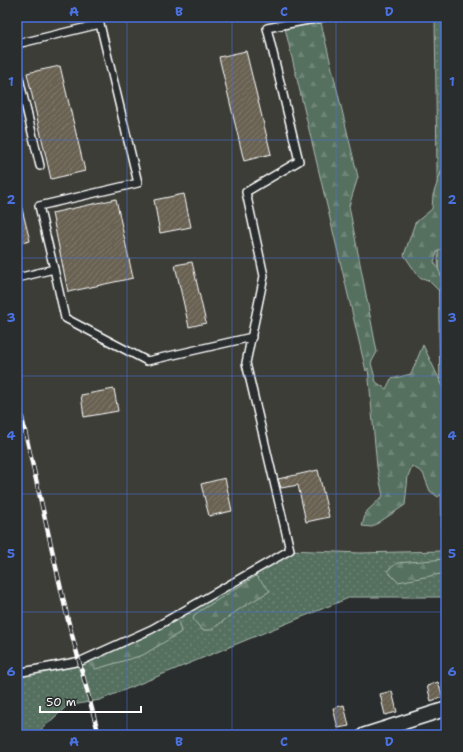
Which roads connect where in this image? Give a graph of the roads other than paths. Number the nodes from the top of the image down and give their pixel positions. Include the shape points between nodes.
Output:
1 (324, 17) edge
2 (17, 44) edge
3 (17, 70) edge
4 (40, 166) dead end
5 (54, 269) junction
6 (17, 278) edge
7 (252, 337) junction
8 (17, 673) edge
9 (446, 710) edge
10 (364, 735) edge

1 - 7 lane via 267,28 299,161 246,192 264,276
2 - 5 lane via 100,24 138,183 39,206
3 - 4 lane
5 - 6 lane
5 - 7 lane via 65,318 147,361
7 - 8 lane via 246,363 290,550 152,629 81,661
9 - 10 street

